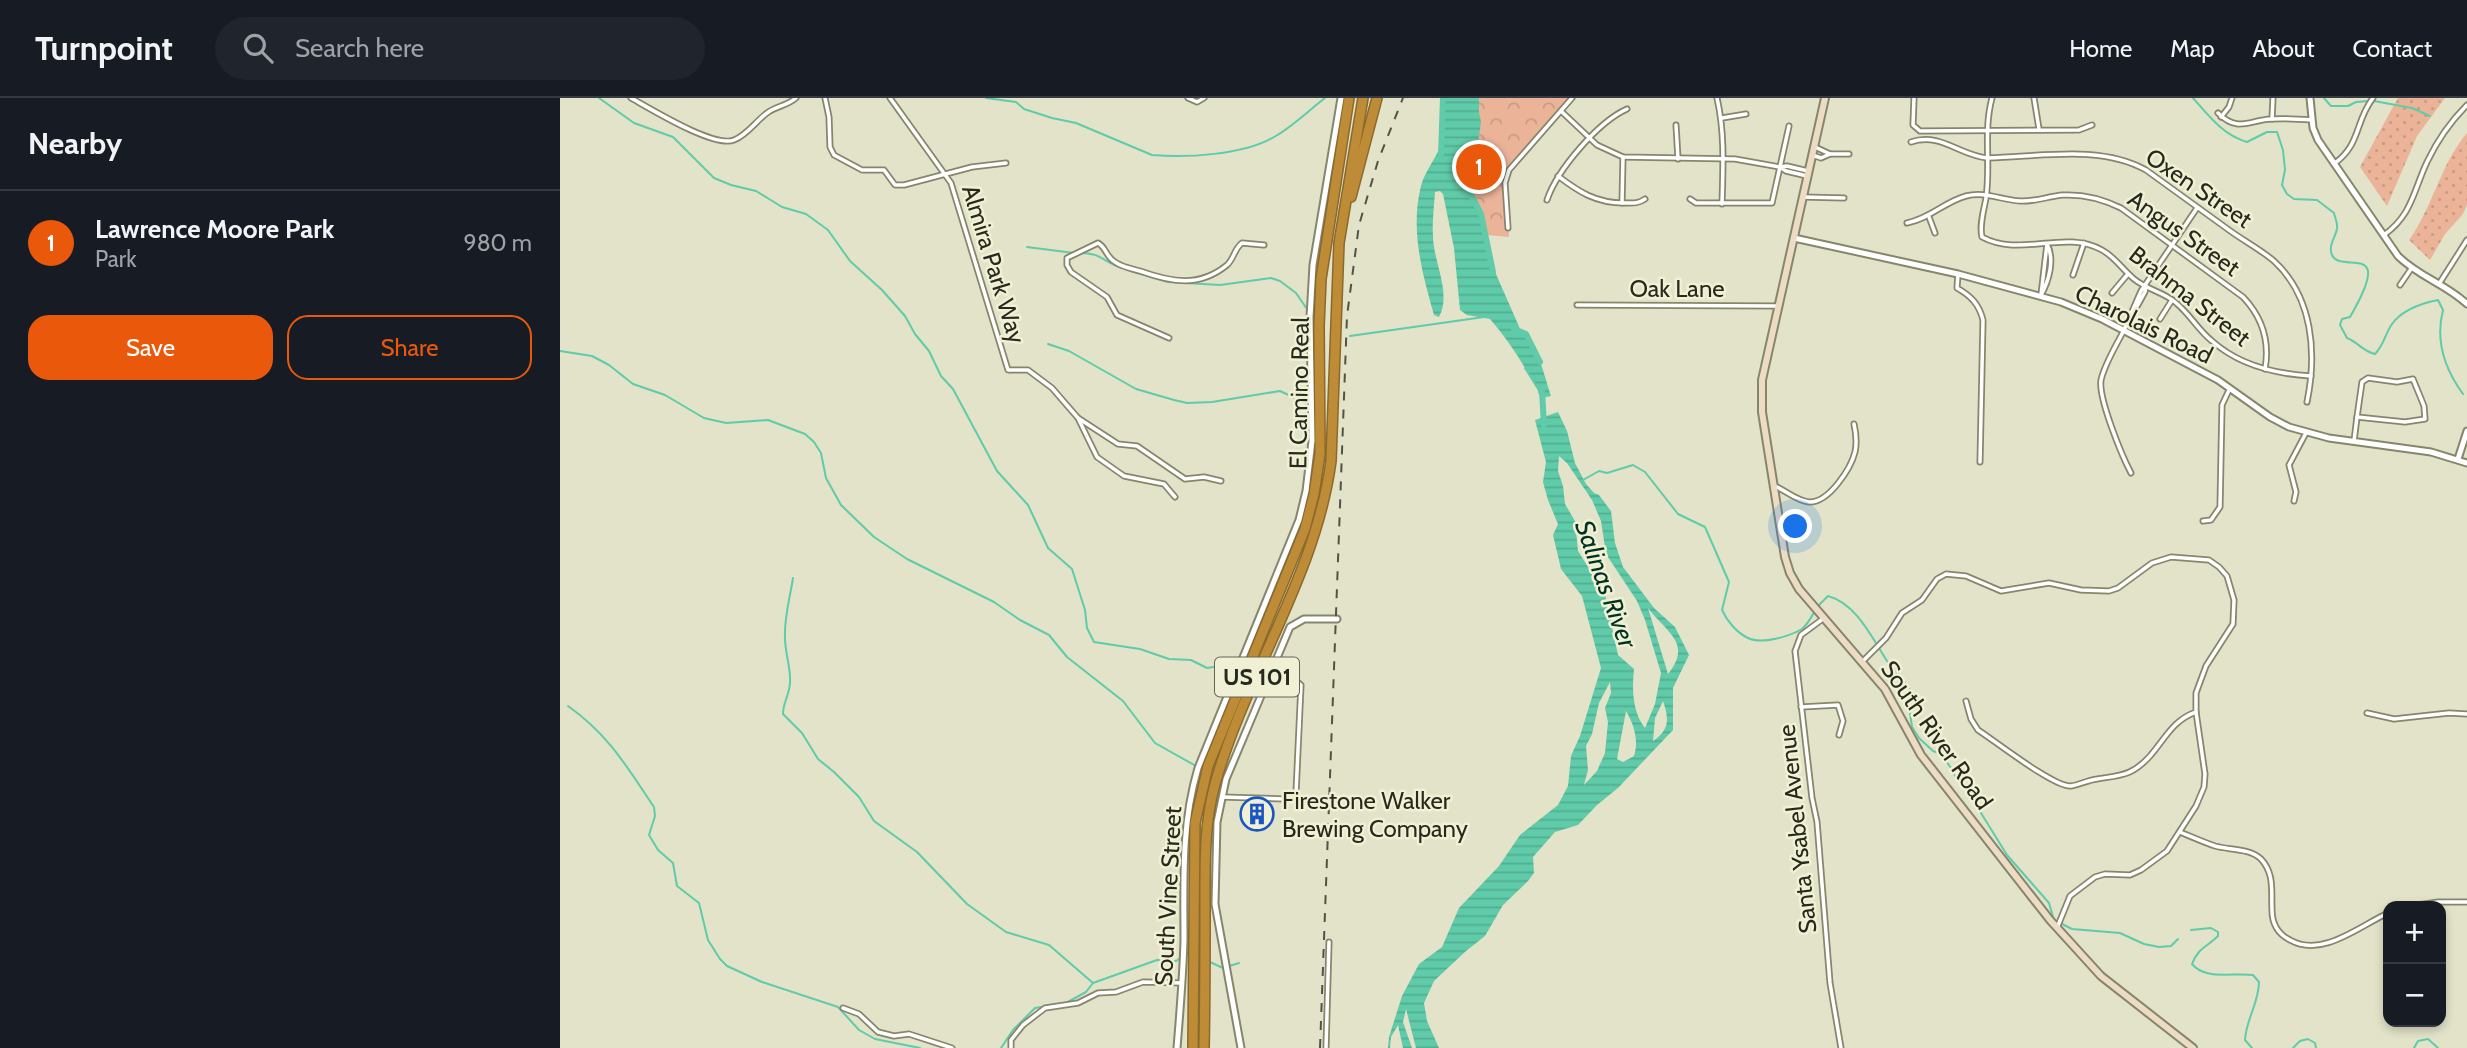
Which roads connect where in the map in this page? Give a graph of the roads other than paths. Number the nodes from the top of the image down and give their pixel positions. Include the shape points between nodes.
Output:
1 (631, 98) edge
2 (796, 98) edge
3 (824, 98) edge
4 (890, 98) edge
5 (1188, 98) edge
6 (1341, 98) edge
7 (1349, 98) edge
8 (1363, 98) edge
9 (1377, 98) edge
10 (1573, 98) edge
11 (1717, 98) edge
12 (1825, 98) edge
13 (1914, 98) edge
14 (1992, 98) edge
15 (2034, 98) edge
16 (2232, 98) edge
17 (2273, 98) edge
18 (2310, 98) edge
19 (2373, 98) edge
20 (1204, 99) edge
21 (2467, 104) edge
22 (1627, 109) dead end
23 (1561, 111) junction
24 (1746, 114) dead end
25 (1722, 118) junction
26 (2272, 119) junction
27 (2312, 120) junction
28 (1676, 125) dead end
29 (2092, 125) dead end
30 (1789, 126) dead end
31 (2039, 129) junction
32 (1988, 130) junction
33 (1590, 139) junction
34 (1911, 142) dead end
35 (1813, 151) junction
36 (1830, 154) junction
37 (1849, 154) dead end
38 (1623, 157) junction
39 (1988, 158) junction
40 (1678, 159) junction
41 (1723, 159) junction
42 (1006, 163) dead end
43 (2335, 163) junction
44 (1780, 167) junction
45 (944, 174) junction
46 (1808, 174) junction
47 (1558, 176) junction
48 (1987, 195) junction
49 (1803, 197) junction
50 (1844, 198) dead end
51 (1645, 199) dead end
52 (1690, 199) dead end
53 (1547, 200) dead end
54 (1622, 203) junction
55 (1722, 204) junction
56 (2197, 208) junction
57 (1929, 217) junction
58 (1907, 223) dead end
59 (1508, 228) dead end
60 (1935, 233) dead end
61 (2384, 235) junction
62 (1794, 238) junction
63 (2467, 240) edge
64 (1339, 243) junction
65 (2084, 243) junction
66 (2047, 244) junction
67 (2171, 244) junction
68 (1264, 245) dead end
69 (2411, 269) junction
70 (1958, 274) junction
71 (2128, 274) junction
72 (2073, 275) dead end
73 (2439, 284) junction
74 (2400, 285) dead end
75 (2146, 286) junction
76 (2112, 293) dead end
77 (2041, 295) junction
78 (2172, 300) junction
79 (2467, 304) edge
80 (1577, 305) dead end
81 (1778, 306) junction
82 (2160, 319) dead end
83 (2124, 330) junction
84 (1169, 338) dead end
85 (2264, 369) junction
86 (2311, 376) junction
87 (2230, 388) junction
88 (2307, 402) dead end
89 (2357, 417) junction
90 (1078, 418) junction
91 (1854, 424) dead end
92 (2305, 433) junction
93 (2467, 433) edge
94 (2354, 441) junction
95 (2458, 459) junction
96 (1980, 462) dead end
97 (2467, 463) edge
98 (2131, 472) dead end
99 (1221, 481) dead end
100 (1775, 486) junction
101 (1175, 497) dead end
102 (2294, 501) dead end
103 (2203, 521) dead end
104 (1824, 618) junction
105 (1337, 619) dead end
106 (1862, 662) junction
107 (1271, 669) junction
108 (1966, 701) dead end
109 (1801, 707) junction
110 (2196, 712) junction
111 (2367, 713) dead end
112 (2467, 714) edge
113 (1839, 735) dead end
114 (1222, 797) junction
115 (2180, 832) junction
116 (2446, 902) edge
117 (2467, 902) edge
118 (2383, 916) edge
119 (2057, 928) junction
120 (1329, 942) dead end
121 (1182, 983) junction
122 (843, 1008) dead end
123 (952, 1048) edge
124 (1011, 1048) edge
125 (1177, 1048) edge
126 (1191, 1048) edge
127 (1205, 1048) edge
128 (1241, 1048) edge
129 (1326, 1048) edge
130 (1841, 1048) edge
131 (2193, 1048) edge

1 - 2 street via 702,136 723,142 739,138 771,111
3 - 45 street via 830,147 837,158 862,170 884,170 898,186
4 - 45 street, Almira Park Way
5 - 20 street via 1195,102
6 - 121 street, South Vine Street via 1315,247 1310,318 1311,462 1299,520 1192,789 1185,832
7 - 126 highway, El Camino Real / US 101 via 1321,279 1317,479 1305,529 1208,766 1195,823
8 - 64 highway, El Camino Real / US 101
9 - 64 highway
10 - 23 street
11 - 25 street
12 - 35 main road, South River Road
13 - 32 street via 1916,129
14 - 32 street
15 - 31 street
16 - 26 street via 2219,115 2232,123
17 - 26 street
18 - 27 street
19 - 43 street via 2350,149
21 - 61 street via 2437,143 2403,219
22 - 33 street
23 - 33 street
23 - 59 street via 1510,170 1505,193
24 - 25 street
25 - 41 street
26 - 27 street
27 - 43 street via 2318,140
28 - 40 street
29 - 31 street via 2079,130
30 - 44 street
31 - 32 street
32 - 39 street
33 - 38 street
33 - 47 street
34 - 39 street, Oxen Street via 1941,141
35 - 36 street
35 - 36 street via 1821,158
35 - 46 main road, South River Road
36 - 37 street
38 - 40 street
38 - 54 street
39 - 48 street
39 - 56 street, Oxen Street via 2091,154 2118,158 2146,170
40 - 41 street
41 - 44 street
41 - 55 street
42 - 45 street
43 - 61 street
44 - 46 street
44 - 55 street via 1772,203
45 - 90 street, Almira Park Way via 951,183 1008,370 1033,373
46 - 49 main road, South River Road
47 - 53 street
47 - 54 street via 1594,200
48 - 57 street, Angus Street via 1961,198
48 - 66 street via 1982,237 2022,246
48 - 67 street, Angus Street via 2022,201 2090,196 2121,208
49 - 50 street
49 - 62 main road, South River Road
51 - 54 street
52 - 55 street
56 - 67 street
56 - 86 street, Oxen Street via 2265,254 2290,279 2305,307
57 - 58 street, Angus Street
57 - 60 street
61 - 69 street
62 - 70 street, Charolais Road
62 - 81 main road, South River Road
63 - 73 street
64 - 127 highway, El Camino Real / US 101 via 1328,486 1305,558 1223,758 1208,818
65 - 66 street
65 - 71 street, Brahma Street via 2109,255
65 - 72 street
66 - 77 street via 2050,261
67 - 75 street
67 - 85 street, Angus Street via 2250,305 2264,331
68 - 84 street via 1242,243 1225,267 1185,283 1118,264 1099,243 1068,258 1068,267 1107,297 1114,313
69 - 73 street
69 - 74 street
70 - 77 street, Charolais Road
70 - 96 street via 1957,288 1971,296 1983,320
71 - 75 street, Brahma Street
71 - 76 street
73 - 79 street
75 - 78 street, Brahma Street
75 - 83 street
77 - 83 street, Charolais Road
78 - 82 street
78 - 85 street, Brahma Street via 2213,343
80 - 81 street, Oak Lane
81 - 100 main road, South River Road via 1761,392
83 - 87 street, Charolais Road
83 - 98 street via 2102,378 2101,391
85 - 86 street, Brahma Street
86 - 88 street, Oxen Street
87 - 92 street, Charolais Road via 2278,423
87 - 103 street via 2222,405 2220,507 2211,520
89 - 89 street via 2362,382 2368,378 2413,379 2426,414 2422,421 2412,422
89 - 94 street
90 - 99 street via 1118,444 1137,446 1185,479
90 - 101 street via 1097,457 1124,476 1164,484
91 - 100 street via 1852,460 1824,497 1814,502 1801,500
92 - 94 street, Charolais Road
92 - 102 street via 2289,465
93 - 95 street
94 - 95 street, Charolais Road
95 - 97 street, Charolais Road
100 - 104 main road, South River Road via 1787,568
104 - 106 main road, South River Road
104 - 109 street, Santa Ysabel Avenue via 1801,635 1796,645
105 - 107 street via 1295,622
106 - 110 street via 1902,613 1922,600 1946,574 1966,576 2001,591 2049,583 2109,592 2152,563 2198,558 2219,566 2227,576 2235,617 2202,674
106 - 119 main road, South River Road via 1891,697 1921,755
107 - 114 street
107 - 114 street via 1301,685 1296,793 1286,799
108 - 110 street via 1978,730 2053,782 2068,787 2133,771 2150,757 2176,722
109 - 113 street via 1838,705 1843,721
109 - 130 street, Santa Ysabel Avenue
110 - 115 street via 2204,787
111 - 112 street via 2394,719
114 - 128 street via 1215,904
115 - 118 street via 2262,860 2272,878 2274,925 2283,937 2302,946 2324,945
115 - 119 street via 2167,851 2141,870 2095,877 2070,896
116 - 117 street
119 - 131 main road, South River Road via 2101,976
120 - 129 street
121 - 124 street via 1143,982 1078,1003 1045,1008 1023,1025 1011,1040
121 - 125 street, South Vine Street
122 - 123 street via 886,1034 909,1034

